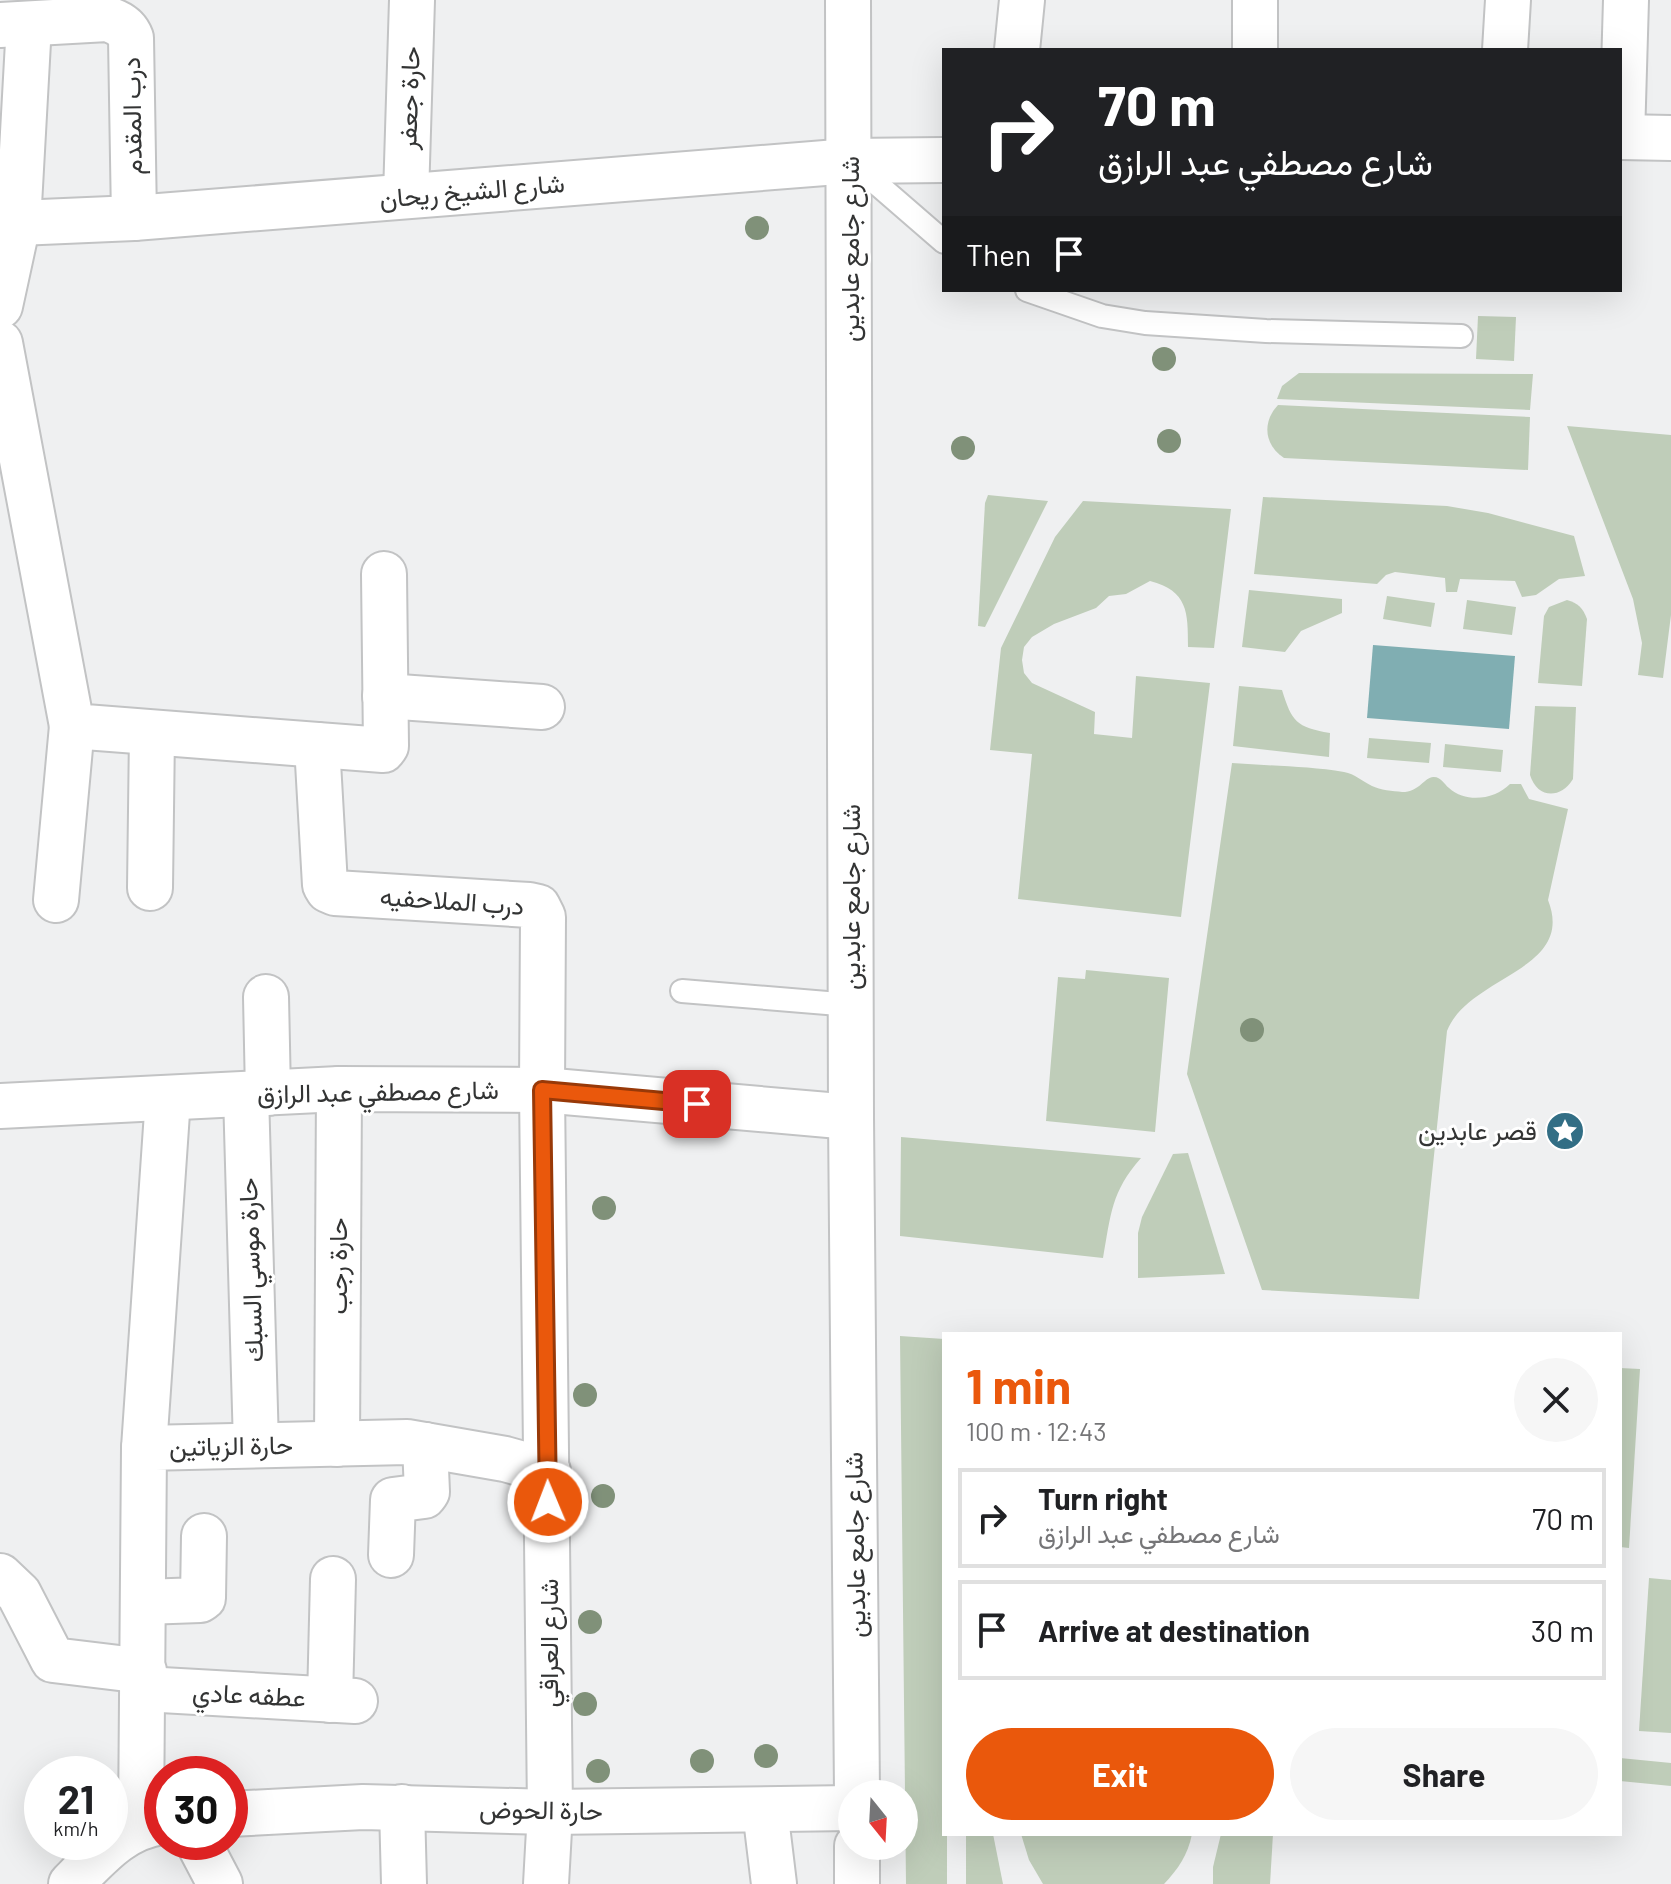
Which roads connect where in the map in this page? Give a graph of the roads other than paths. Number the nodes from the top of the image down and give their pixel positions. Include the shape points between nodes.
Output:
1 (412, 0) edge
2 (848, 0) edge
3 (1022, 0) edge
4 (1255, 0) edge
5 (1508, 0) edge
6 (1626, 0) edge
7 (87, 10) edge
8 (15, 24) edge
9 (1017, 48) edge
10 (1255, 48) edge
11 (1505, 48) edge
12 (1622, 110) edge
13 (1622, 137) edge
14 (1671, 138) edge
15 (942, 160) edge
16 (850, 161) junction
17 (406, 196) junction
18 (134, 218) junction
19 (9, 221) edge
20 (942, 240) edge
21 (1033, 292) edge
22 (0, 306) edge
23 (1461, 336) dead end
24 (0, 343) edge
25 (384, 574) dead end
26 (385, 696) junction
27 (542, 707) dead end
28 (72, 726) junction
29 (152, 733) junction
30 (317, 745) junction
31 (150, 888) dead end
32 (56, 900) dead end
33 (682, 991) dead end
34 (266, 997) dead end
35 (851, 1005) junction
36 (339, 1089) junction
37 (542, 1090) junction
38 (257, 1094) junction
39 (168, 1098) junction
40 (0, 1106) edge
41 (851, 1117) junction
42 (337, 1444) junction
43 (256, 1445) junction
44 (425, 1445) junction
45 (144, 1448) junction
46 (548, 1471) junction
47 (204, 1536) dead end
48 (391, 1555) dead end
49 (0, 1576) edge
50 (333, 1579) dead end
51 (144, 1602) junction
52 (144, 1680) junction
53 (148, 1756) edge
54 (857, 1780) edge
55 (402, 1807) junction
56 (838, 1808) edge
57 (765, 1810) junction
58 (550, 1812) junction
59 (248, 1813) edge
60 (144, 1828) edge
61 (207, 1860) edge
62 (857, 1860) edge
63 (71, 1884) edge
64 (220, 1884) edge
65 (404, 1884) edge
66 (546, 1884) edge
67 (774, 1884) edge
68 (857, 1884) edge

1 - 17 street, حارة جعفر
2 - 16 street, شارع جامع عابدين
3 - 9 street
4 - 10 street
5 - 11 street
6 - 12 street
7 - 8 street, درب المقدم
7 - 18 street, درب المقدم via 117,21 131,38
8 - 19 street
13 - 14 street
15 - 16 street, شارع الشيخ ريحان
16 - 17 street, شارع الشيخ ريحان
16 - 20 lane
16 - 35 street, شارع جامع عابدين
17 - 18 street, شارع الشيخ ريحان
18 - 19 street, شارع الشيخ ريحان
19 - 22 street
21 - 23 lane via 1102,316 1145,323
24 - 28 street
25 - 26 street
26 - 27 street
26 - 30 street via 383,750
28 - 29 street
28 - 32 street
29 - 30 street
29 - 31 street
30 - 37 street, درب الملاحفيه via 328,890 538,907 543,917
33 - 35 lane
34 - 38 street, حارة موسي السبك
35 - 41 street, شارع جامع عابدين
36 - 37 street, شارع مصطفي عبد الرازق
36 - 38 street, شارع مصطفي عبد الرازق
36 - 42 street, حارة رجب
37 - 41 street, شارع مصطفي عبد الرازق
37 - 46 street, شارع العراقي
38 - 39 street, شارع مصطفي عبد الرازق
38 - 43 street, حارة موسي السبك
39 - 40 street, شارع مصطفي عبد الرازق
39 - 45 street
41 - 54 street, شارع جامع عابدين
42 - 43 street, حارة الزياتين
42 - 44 street, حارة الزياتين
43 - 45 street, حارة الزياتين
44 - 46 street, حارة الزياتين
44 - 48 street via 427,1492 393,1500
45 - 51 street, حارة الزياتين
46 - 58 street, شارع العراقي
47 - 51 street via 203,1598
49 - 52 street, عطفه عادي via 19,1594 53,1660
50 - 52 street, عطفه عادي via 342,1700
51 - 52 street, حارة الزياتين
52 - 53 street, حارة الزياتين
55 - 58 street, حارة الحوض
55 - 59 street, حارة الحوض
55 - 65 street
56 - 57 street, حارة الحوض
57 - 58 street, حارة الحوض
57 - 67 street
58 - 66 street, شارع العراقي
60 - 63 street via 114,1843
61 - 64 street
62 - 68 street

